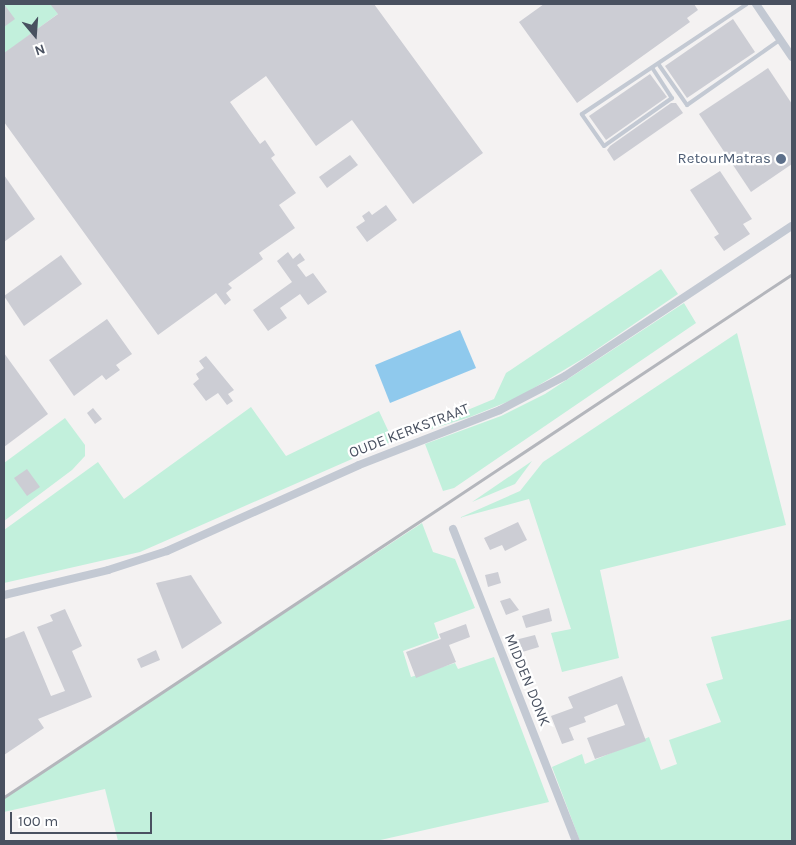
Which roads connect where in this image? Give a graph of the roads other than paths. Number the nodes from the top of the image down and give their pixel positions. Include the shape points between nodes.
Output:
1 (747, 4) edge
2 (756, 4) edge
3 (780, 40) junction
4 (792, 57) edge
5 (659, 65) junction
6 (652, 69) junction
7 (792, 226) edge
8 (453, 529) dead end
9 (4, 594) edge
10 (576, 841) edge

1 - 5 lane
2 - 3 street
3 - 4 street
3 - 5 lane via 687,105
5 - 6 lane
6 - 6 lane via 672,98 604,146 582,114 650,66
7 - 9 street, OUDE KERKSTRAAT via 566,376 509,406 359,464 167,551 108,570
8 - 10 street, MIDDEN DONK

